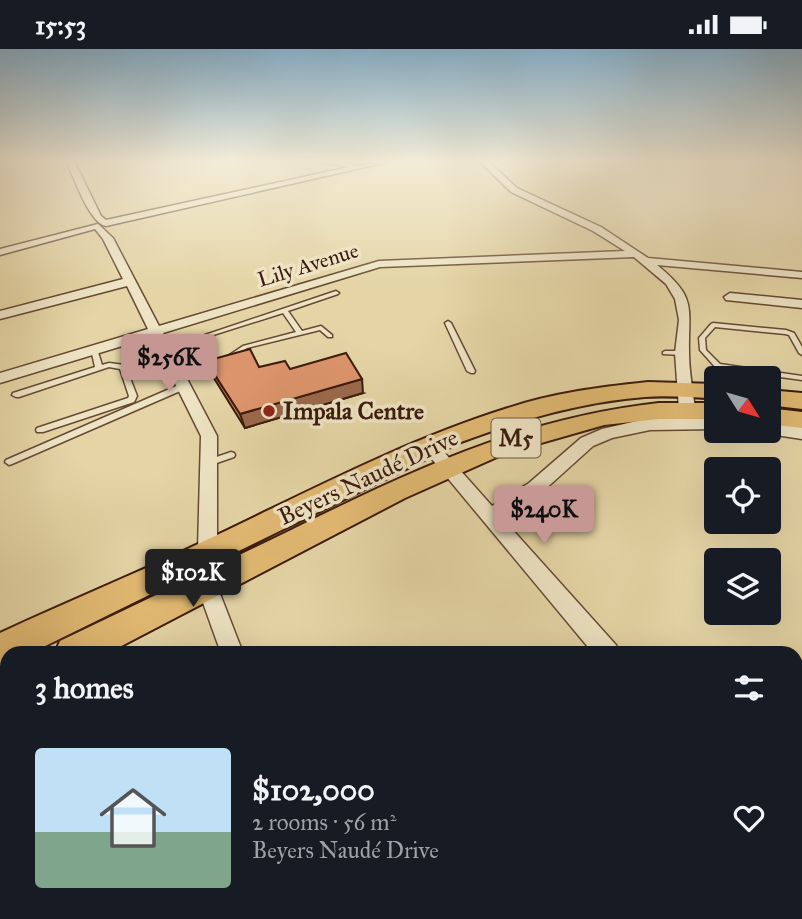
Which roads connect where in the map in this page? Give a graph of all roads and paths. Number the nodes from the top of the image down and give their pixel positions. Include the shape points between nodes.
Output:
1 (90, 202) edge
2 (211, 202) edge
3 (539, 202) edge
4 (102, 227) junction
5 (0, 252) edge
6 (642, 258) junction
7 (786, 274) junction
8 (802, 275) edge
9 (131, 281) junction
10 (336, 293) dead end
11 (730, 297) dead end
12 (802, 303) edge
13 (284, 310) junction
14 (0, 315) edge
15 (448, 323) dead end
16 (156, 330) junction
17 (300, 333) junction
18 (208, 335) dead end
19 (330, 336) dead end
20 (798, 337) edge
21 (94, 349) junction
22 (665, 353) dead end
23 (681, 353) junction
24 (802, 353) edge
25 (99, 368) junction
26 (471, 370) dead end
27 (0, 378) edge
28 (802, 378) edge
29 (183, 382) junction
30 (704, 394) edge
31 (16, 395) dead end
32 (685, 398) junction
33 (781, 400) edge
34 (800, 404) edge
35 (704, 406) edge
36 (781, 411) edge
37 (704, 423) edge
38 (40, 431) dead end
39 (781, 431) edge
40 (802, 433) edge
41 (429, 446) junction
42 (231, 455) dead end
43 (9, 462) dead end
44 (208, 463) junction
45 (448, 467) junction
46 (490, 516) junction
47 (206, 571) junction
48 (10, 646) edge
49 (83, 646) edge
50 (230, 646) edge
51 (602, 646) edge

1 - 4 street
2 - 4 street
3 - 6 street via 590,225
4 - 5 street
4 - 9 street
6 - 7 street, Lily Avenue
6 - 16 street, Lily Avenue via 387,262
6 - 23 street via 670,282 681,299 685,320
7 - 8 street, Lily Avenue
7 - 12 street
9 - 14 street
9 - 16 street
10 - 13 lane
11 - 12 street
13 - 17 lane
13 - 18 lane
15 - 26 lane
16 - 21 street, Lily Avenue
16 - 29 street
17 - 19 lane via 323,328
17 - 29 lane via 245,348
20 - 24 lane
20 - 28 lane via 713,325 702,338 703,350 718,366
21 - 25 lane
21 - 27 street, Lily Avenue
22 - 23 lane
23 - 32 street
25 - 31 lane
25 - 38 lane via 123,367 131,400
29 - 43 lane
29 - 44 street via 209,436
30 - 32 main road, Beyers Naudé Drive / M5
32 - 35 main road, Beyers Naudé Drive / M5
32 - 41 main road, Beyers Naudé Drive / M5 via 620,391 545,404
32 - 45 main road, Beyers Naudé Drive / M5 via 574,421 510,440
33 - 34 main road
34 - 36 main road
37 - 46 street via 650,424 587,442 536,488
39 - 40 street
41 - 45 street
41 - 47 main road, Beyers Naudé Drive / M5
42 - 44 lane
44 - 47 street
45 - 46 street
45 - 47 main road, Beyers Naudé Drive / M5
46 - 51 street
47 - 48 main road, Beyers Naudé Drive / M5
47 - 49 main road, Beyers Naudé Drive / M5
47 - 50 street

